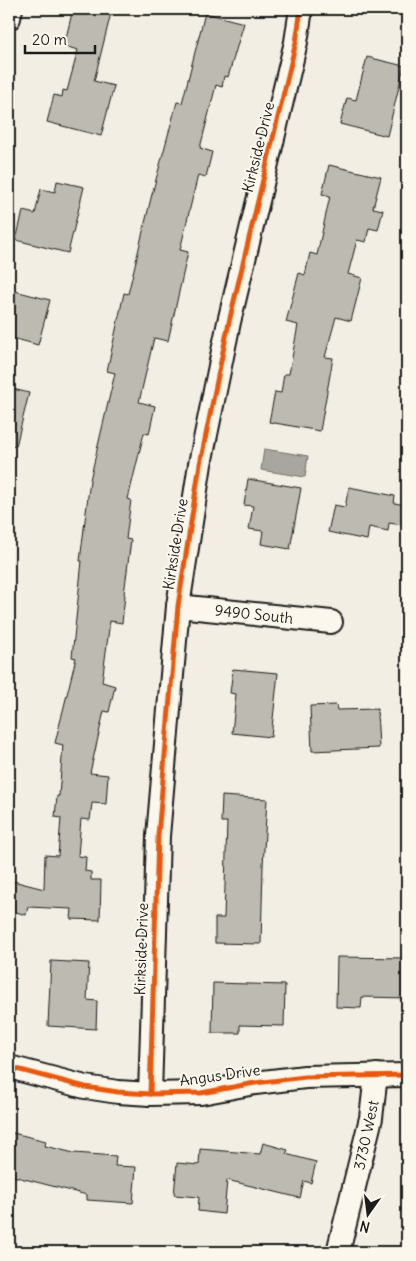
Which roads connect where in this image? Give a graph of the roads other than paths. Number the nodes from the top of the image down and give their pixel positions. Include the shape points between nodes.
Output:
1 (11, 9) edge
2 (301, 9) edge
3 (9, 18) edge
4 (178, 606) junction
5 (331, 622) dead end
6 (9, 1067) edge
7 (376, 1075) junction
8 (407, 1075) edge
9 (150, 1094) junction
10 (338, 1252) edge

1 - 3 street
2 - 4 street, Kirkside Drive via 227,332 200,464
4 - 5 street, 9490 South
4 - 9 street, Kirkside Drive via 158,836
6 - 9 street, Angus Drive via 85,1087
7 - 8 street, Angus Drive
7 - 9 street, Angus Drive via 305,1076 201,1093
7 - 10 street, 3730 West via 371,1118

